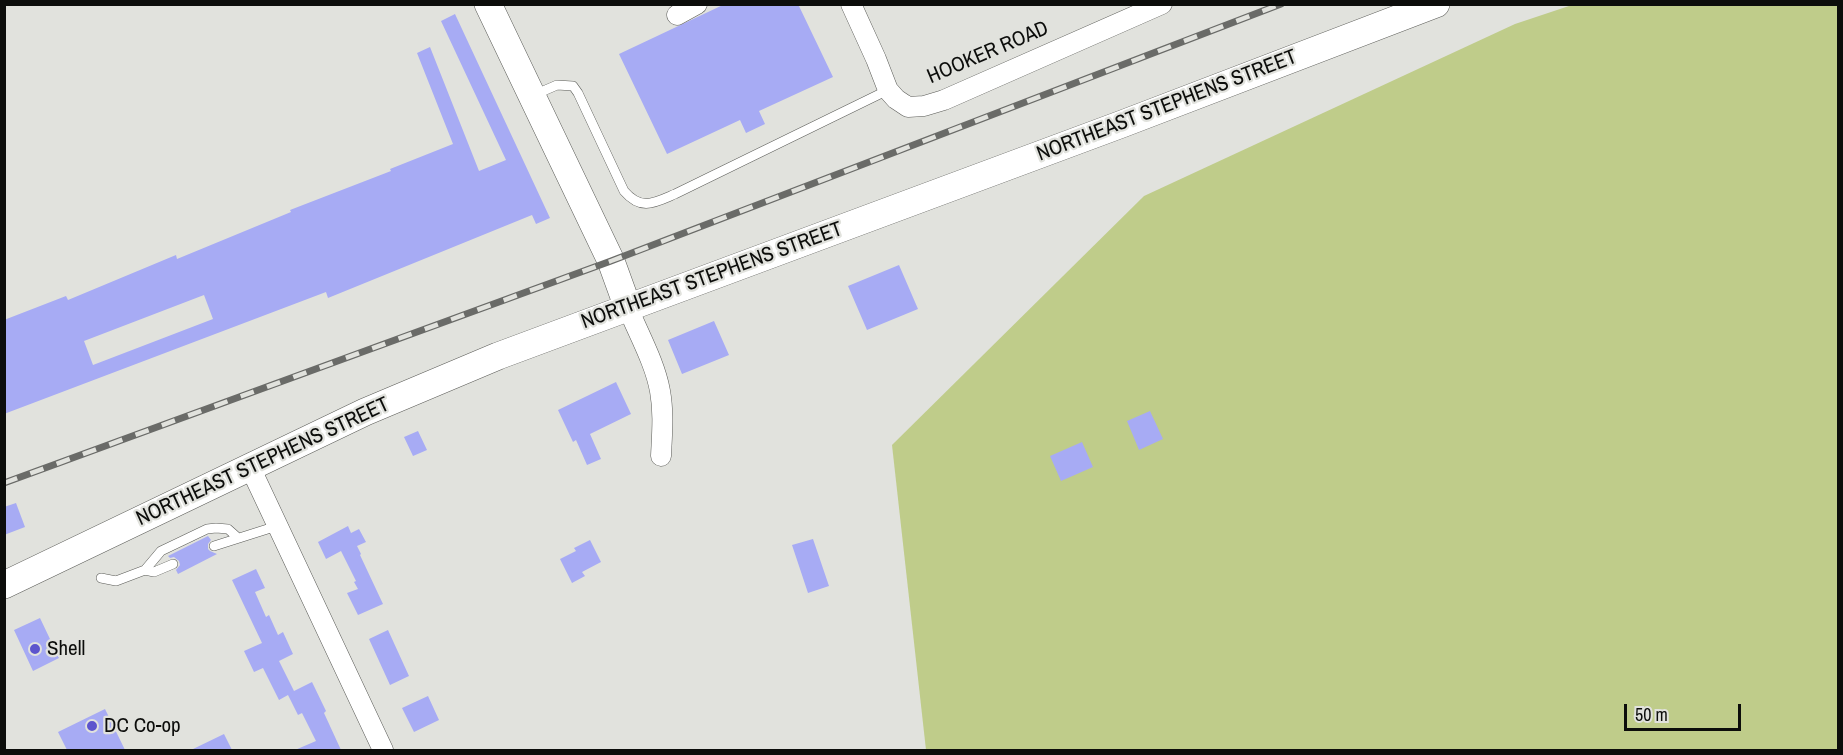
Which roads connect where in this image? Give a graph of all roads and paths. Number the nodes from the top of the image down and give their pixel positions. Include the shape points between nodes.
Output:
1 (488, 4) edge
2 (698, 4) edge
3 (851, 4) edge
4 (1162, 4) edge
5 (1436, 4) edge
6 (677, 15) dead end
7 (888, 90) junction
8 (532, 96) junction
9 (628, 308) junction
10 (661, 456) dead end
11 (249, 467) junction
12 (277, 526) junction
13 (237, 537) junction
14 (213, 546) dead end
15 (173, 564) dead end
16 (145, 570) junction
17 (101, 578) dead end
18 (4, 585) edge
19 (383, 750) edge

1 - 8 main road
2 - 6 street
3 - 7 street
4 - 7 street, HOOKER ROAD via 944,100 908,107
5 - 9 main road, NORTHEAST STEPHENS STREET
7 - 8 lane via 648,204 631,200 624,191 573,86 557,85
8 - 9 main road via 611,261
9 - 10 street via 660,389
9 - 11 main road, NORTHEAST STEPHENS STREET via 498,356 365,412
11 - 12 street
11 - 18 main road, NORTHEAST STEPHENS STREET
12 - 13 lane
12 - 19 street
13 - 14 lane
13 - 16 lane via 228,530 207,529 161,551
15 - 16 lane via 154,572
16 - 17 lane via 116,581

